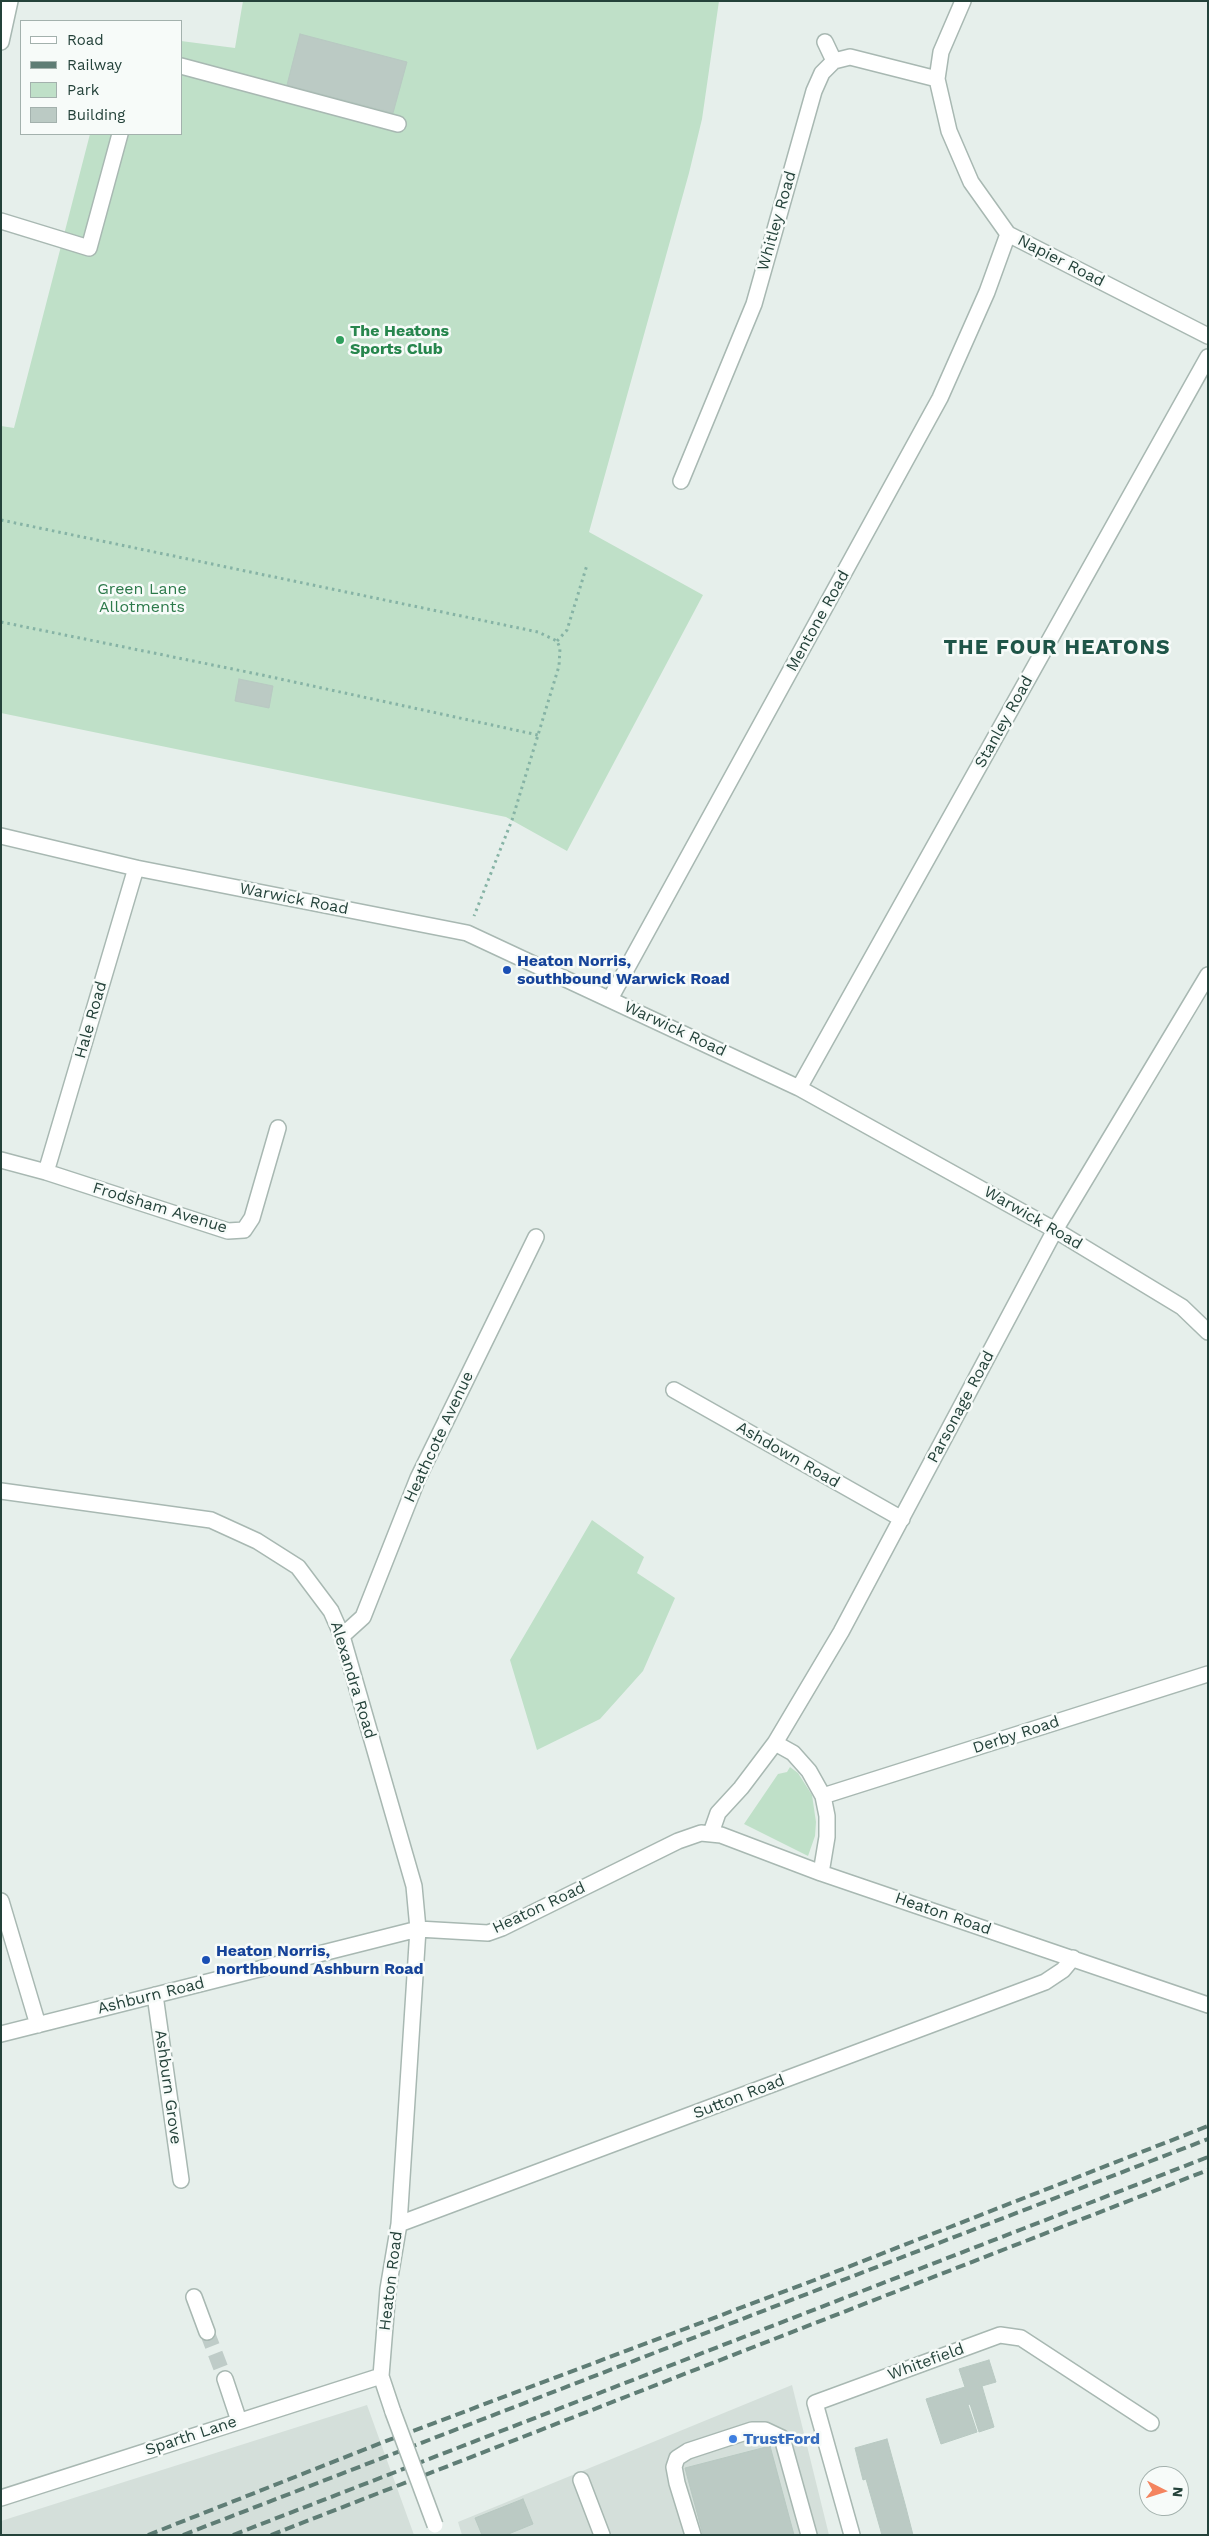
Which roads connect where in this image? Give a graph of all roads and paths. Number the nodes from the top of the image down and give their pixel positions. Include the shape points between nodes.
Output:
1 (10, 1) edge
2 (962, 1) edge
3 (1, 42) edge
4 (825, 42) dead end
5 (834, 61) junction
6 (182, 66) edge
7 (937, 79) junction
8 (398, 124) dead end
9 (120, 135) edge
10 (1, 221) edge
11 (1008, 234) junction
12 (1208, 336) edge
13 (1208, 357) edge
14 (682, 482) dead end
15 (1, 520) edge
16 (586, 566) dead end
17 (1, 622) edge
18 (557, 641) junction
19 (538, 735) junction
20 (1, 836) edge
21 (136, 868) junction
22 (467, 933) junction
23 (1208, 975) edge
24 (610, 999) junction
25 (800, 1088) junction
26 (278, 1128) dead end
27 (1, 1160) edge
28 (46, 1172) junction
29 (1055, 1230) junction
30 (536, 1237) dead end
31 (1208, 1332) edge
32 (674, 1390) dead end
33 (1, 1491) edge
34 (902, 1519) junction
35 (342, 1636) junction
36 (1208, 1674) edge
37 (775, 1743) junction
38 (823, 1796) junction
39 (712, 1833) junction
40 (821, 1873) junction
41 (1, 1900) edge
42 (418, 1929) junction
43 (1073, 1958) junction
44 (155, 1995) junction
45 (1208, 2005) edge
46 (38, 2025) junction
47 (1, 2034) edge
48 (181, 2180) dead end
49 (399, 2224) junction
50 (194, 2297) dead end
51 (206, 2332) tunnel mouth
52 (381, 2376) junction
53 (225, 2380) tunnel mouth
54 (239, 2421) junction
55 (1151, 2423) dead end
56 (581, 2480) dead end
57 (1, 2498) edge
58 (436, 2530) edge
59 (602, 2535) edge
60 (693, 2535) edge
61 (809, 2535) edge
62 (852, 2535) edge

1 - 3 street
2 - 7 street, Napier Road via 941,52
4 - 5 street
5 - 7 street via 850,57
5 - 14 street, Whitley Road via 822,73 814,91 754,304
6 - 8 street
7 - 11 street, Napier Road via 949,131 971,182
9 - 10 street via 89,248
11 - 12 street, Napier Road
11 - 24 street, Mentone Road via 987,292 940,398
13 - 25 street, Stanley Road
15 - 18 path via 538,632
16 - 18 path via 567,630
17 - 19 path
18 - 19 path via 559,666
19 - 22 path via 512,820
20 - 21 street, Warwick Road
21 - 22 street, Warwick Road
21 - 28 street, Hale Road
22 - 24 street, Warwick Road
23 - 29 street, Parsonage Road
24 - 25 street, Warwick Road
25 - 29 street, Warwick Road
26 - 28 street, Frodsham Avenue via 252,1218 244,1230 228,1231
27 - 28 street, Frodsham Avenue
29 - 31 street, Warwick Road via 1182,1307
29 - 34 street, Parsonage Road
30 - 35 street, Heathcote Avenue via 418,1478 362,1617
32 - 34 street, Ashdown Road
33 - 35 street, Alexandra Road via 211,1520 256,1541 298,1568 331,1611
34 - 37 street, Parsonage Road
35 - 42 street, Alexandra Road via 414,1886
36 - 38 street, Derby Road
37 - 38 street via 793,1753 809,1771
37 - 39 street, Parsonage Road via 742,1788 718,1813
38 - 40 street via 827,1816
39 - 40 street, Heaton Road
39 - 42 street, Heaton Road via 701,1833 678,1841 488,1933
40 - 43 street, Heaton Road
41 - 46 street
42 - 44 street, Ashburn Road
42 - 49 street, Heaton Road
43 - 45 street, Heaton Road
43 - 49 street, Sutton Road via 1063,1970 1045,1982
44 - 46 street, Ashburn Road
44 - 48 street, Ashburn Grove
46 - 47 street, Ashburn Road
49 - 52 street, Heaton Road via 388,2289
50 - 51 street
52 - 54 street, Sparth Lane
52 - 58 street, Heaton Road, bridge
53 - 54 street
54 - 57 street, Sparth Lane
55 - 62 street, Whitefield via 1021,2338 1000,2334 815,2403
56 - 59 street
60 - 61 street via 677,2483 674,2467 677,2458 688,2451 752,2430 765,2430 782,2438

